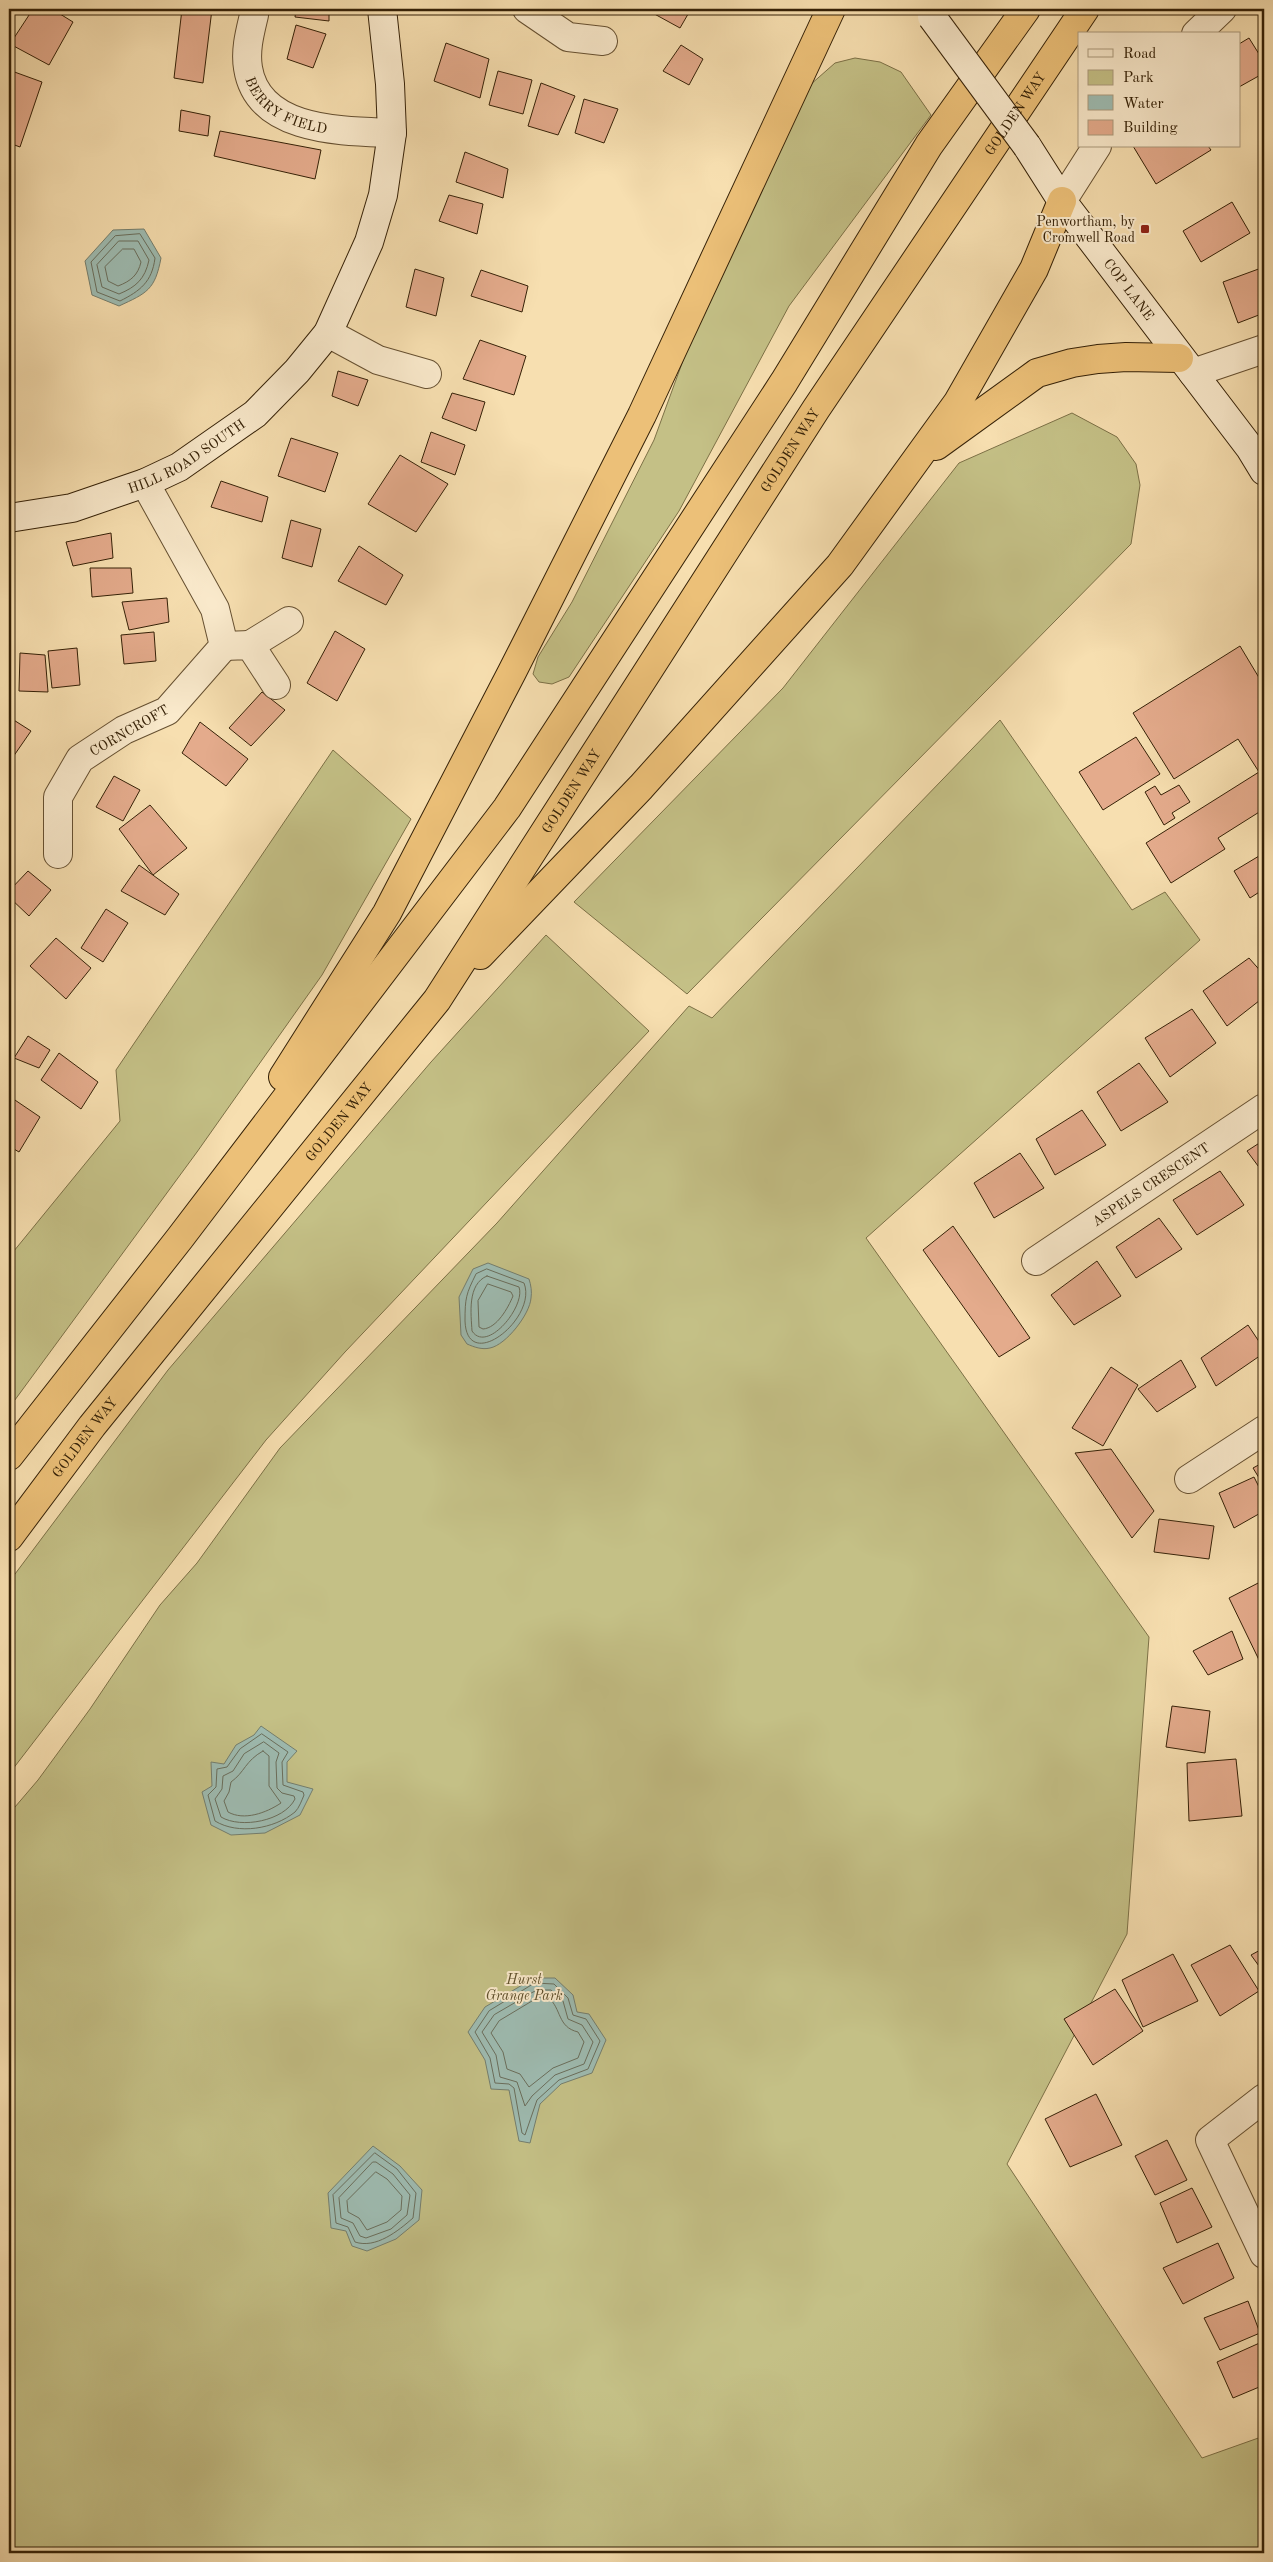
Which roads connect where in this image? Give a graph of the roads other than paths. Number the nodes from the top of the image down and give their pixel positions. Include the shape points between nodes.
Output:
1 (382, 9) edge
2 (526, 9) edge
3 (832, 9) edge
4 (1026, 9) edge
5 (1085, 9) edge
6 (1222, 9) edge
7 (929, 13) edge
8 (254, 15) dead end
9 (1198, 32) edge
10 (603, 42) dead end
11 (392, 133) junction
12 (1096, 148) edge
13 (1062, 201) junction
14 (328, 334) junction
15 (1264, 349) edge
16 (1186, 365) junction
17 (427, 374) dead end
18 (914, 463) junction
19 (1264, 471) edge
20 (146, 483) junction
21 (9, 518) edge
22 (289, 622) dead end
23 (237, 646) junction
24 (276, 685) dead end
25 (58, 854) dead end
26 (437, 1000) junction
27 (1264, 1108) edge
28 (180, 1238) junction
29 (1036, 1261) dead end
30 (1264, 1430) edge
31 (9, 1456) edge
32 (1189, 1479) dead end
33 (9, 1536) edge
34 (1264, 2098) edge
35 (1264, 2254) edge

1 - 11 street, HILL ROAD SOUTH
2 - 10 street via 568,37
3 - 28 highway via 642,415 386,913
4 - 28 highway via 929,145 784,382 507,808
5 - 26 highway, GOLDEN WAY via 816,410
6 - 9 street
7 - 13 street, COP LANE, bridge via 1027,146
8 - 11 street, BERRY FIELD via 247,66 251,83 268,105 286,117 319,128
11 - 14 street, HILL ROAD SOUTH via 382,194 369,242
12 - 13 street
13 - 16 street, COP LANE
13 - 18 highway via 1034,269 958,402
14 - 17 street via 378,360
14 - 20 street, HILL ROAD SOUTH via 255,414 178,467
15 - 16 street
16 - 18 highway via 1126,357 1072,363 1038,373 991,404
16 - 19 street, COP LANE
18 - 26 highway via 840,565 641,787
20 - 21 street, HILL ROAD SOUTH via 72,508
20 - 23 street
22 - 23 street, CORNCROFT
23 - 24 street
23 - 25 street, CORNCROFT via 167,711 124,730 80,759 58,797
26 - 33 highway, GOLDEN WAY via 92,1426
27 - 29 street, ASPELS CRESCENT
28 - 31 highway
30 - 32 street
34 - 35 street via 1210,2140

